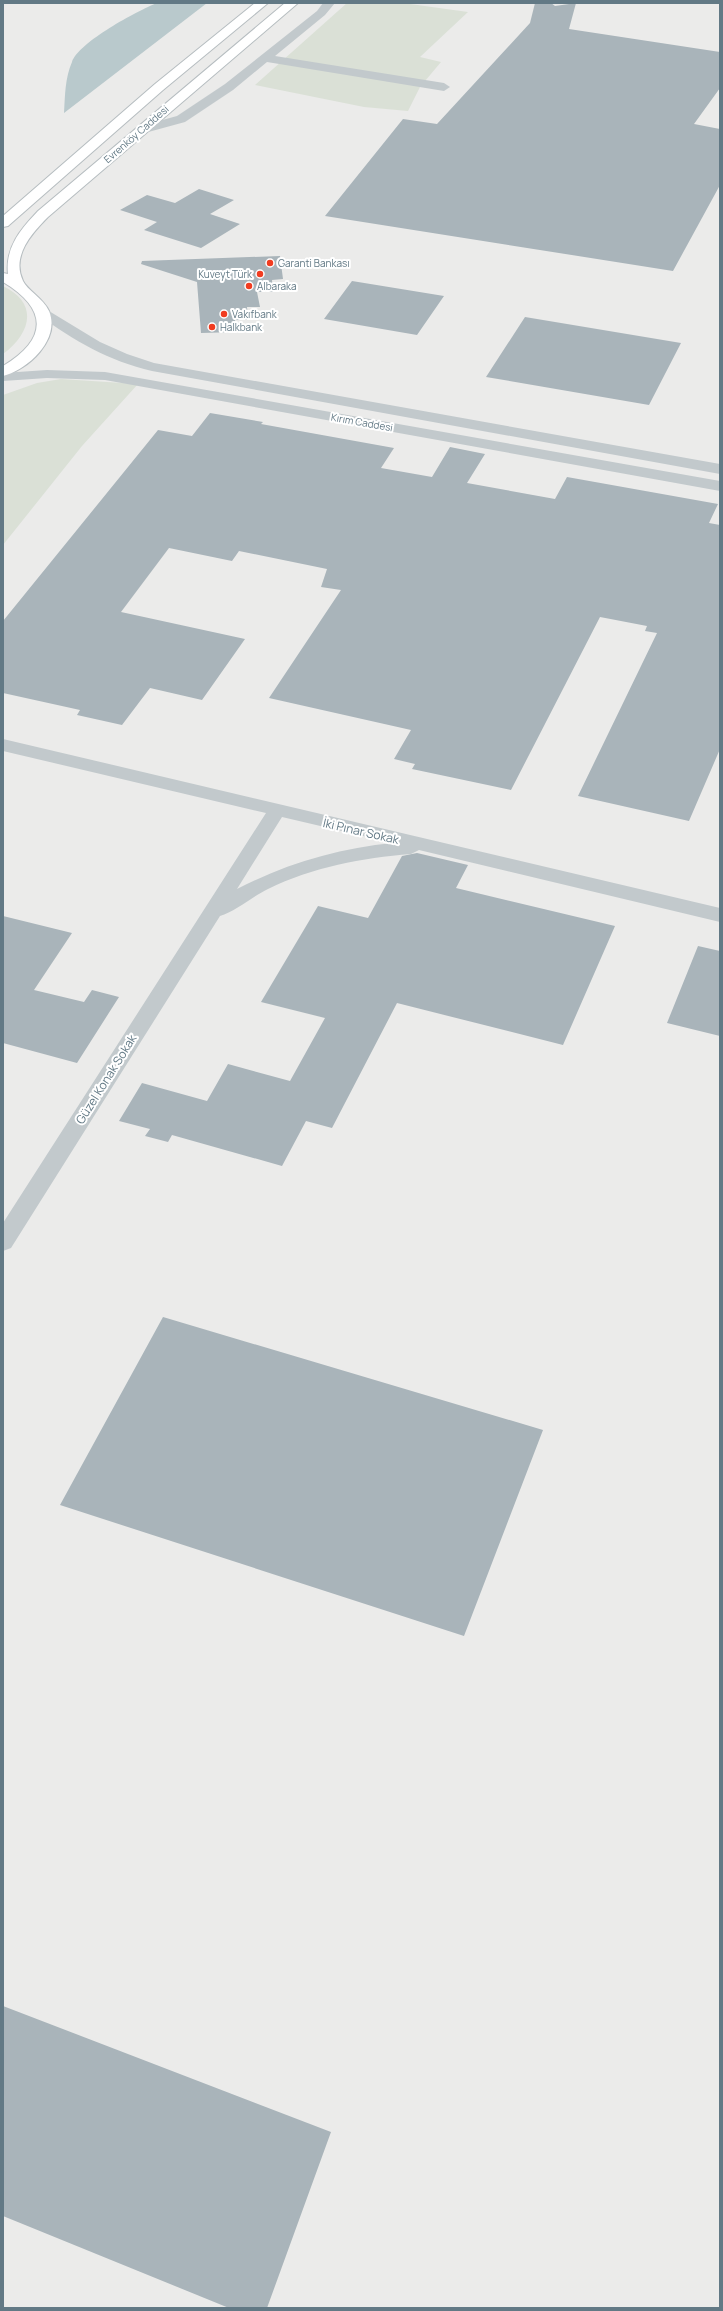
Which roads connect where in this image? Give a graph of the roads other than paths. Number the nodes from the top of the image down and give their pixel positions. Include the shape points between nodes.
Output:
1 (262, 3) edge
2 (292, 3) edge
3 (329, 3) edge
4 (265, 58) junction
5 (444, 87) dead end
6 (140, 130) junction
7 (3, 223) edge
8 (3, 277) edge
9 (17, 284) junction
10 (44, 312) junction
11 (3, 372) edge
12 (3, 377) edge
13 (720, 469) edge
14 (720, 486) edge
15 (3, 745) edge
16 (277, 810) junction
17 (430, 847) junction
18 (210, 916) junction
19 (720, 916) edge
20 (3, 1242) edge

1 - 7 main road, Evrenköy Caddesi via 159,87
2 - 6 main road, Evrenköy Caddesi
3 - 4 street via 321,14
4 - 5 street
4 - 6 street via 229,87 181,119
6 - 9 main road, Evrenköy Caddesi via 43,214 24,234 14,258
8 - 9 main road
9 - 10 main road via 38,301
10 - 11 main road via 44,332 39,342 20,362
10 - 13 street, Kırım Caddesi via 71,333 99,349 152,366
12 - 14 street, Kırım Caddesi via 47,374 105,376
15 - 16 street, İki Pınar Sokak
16 - 17 street, İki Pınar Sokak
16 - 18 street, Güzel Konak Sokak
17 - 18 street, Güzel Konak Sokak via 365,853 310,867 253,889
17 - 19 street, İki Pınar Sokak
18 - 20 street, Güzel Konak Sokak

